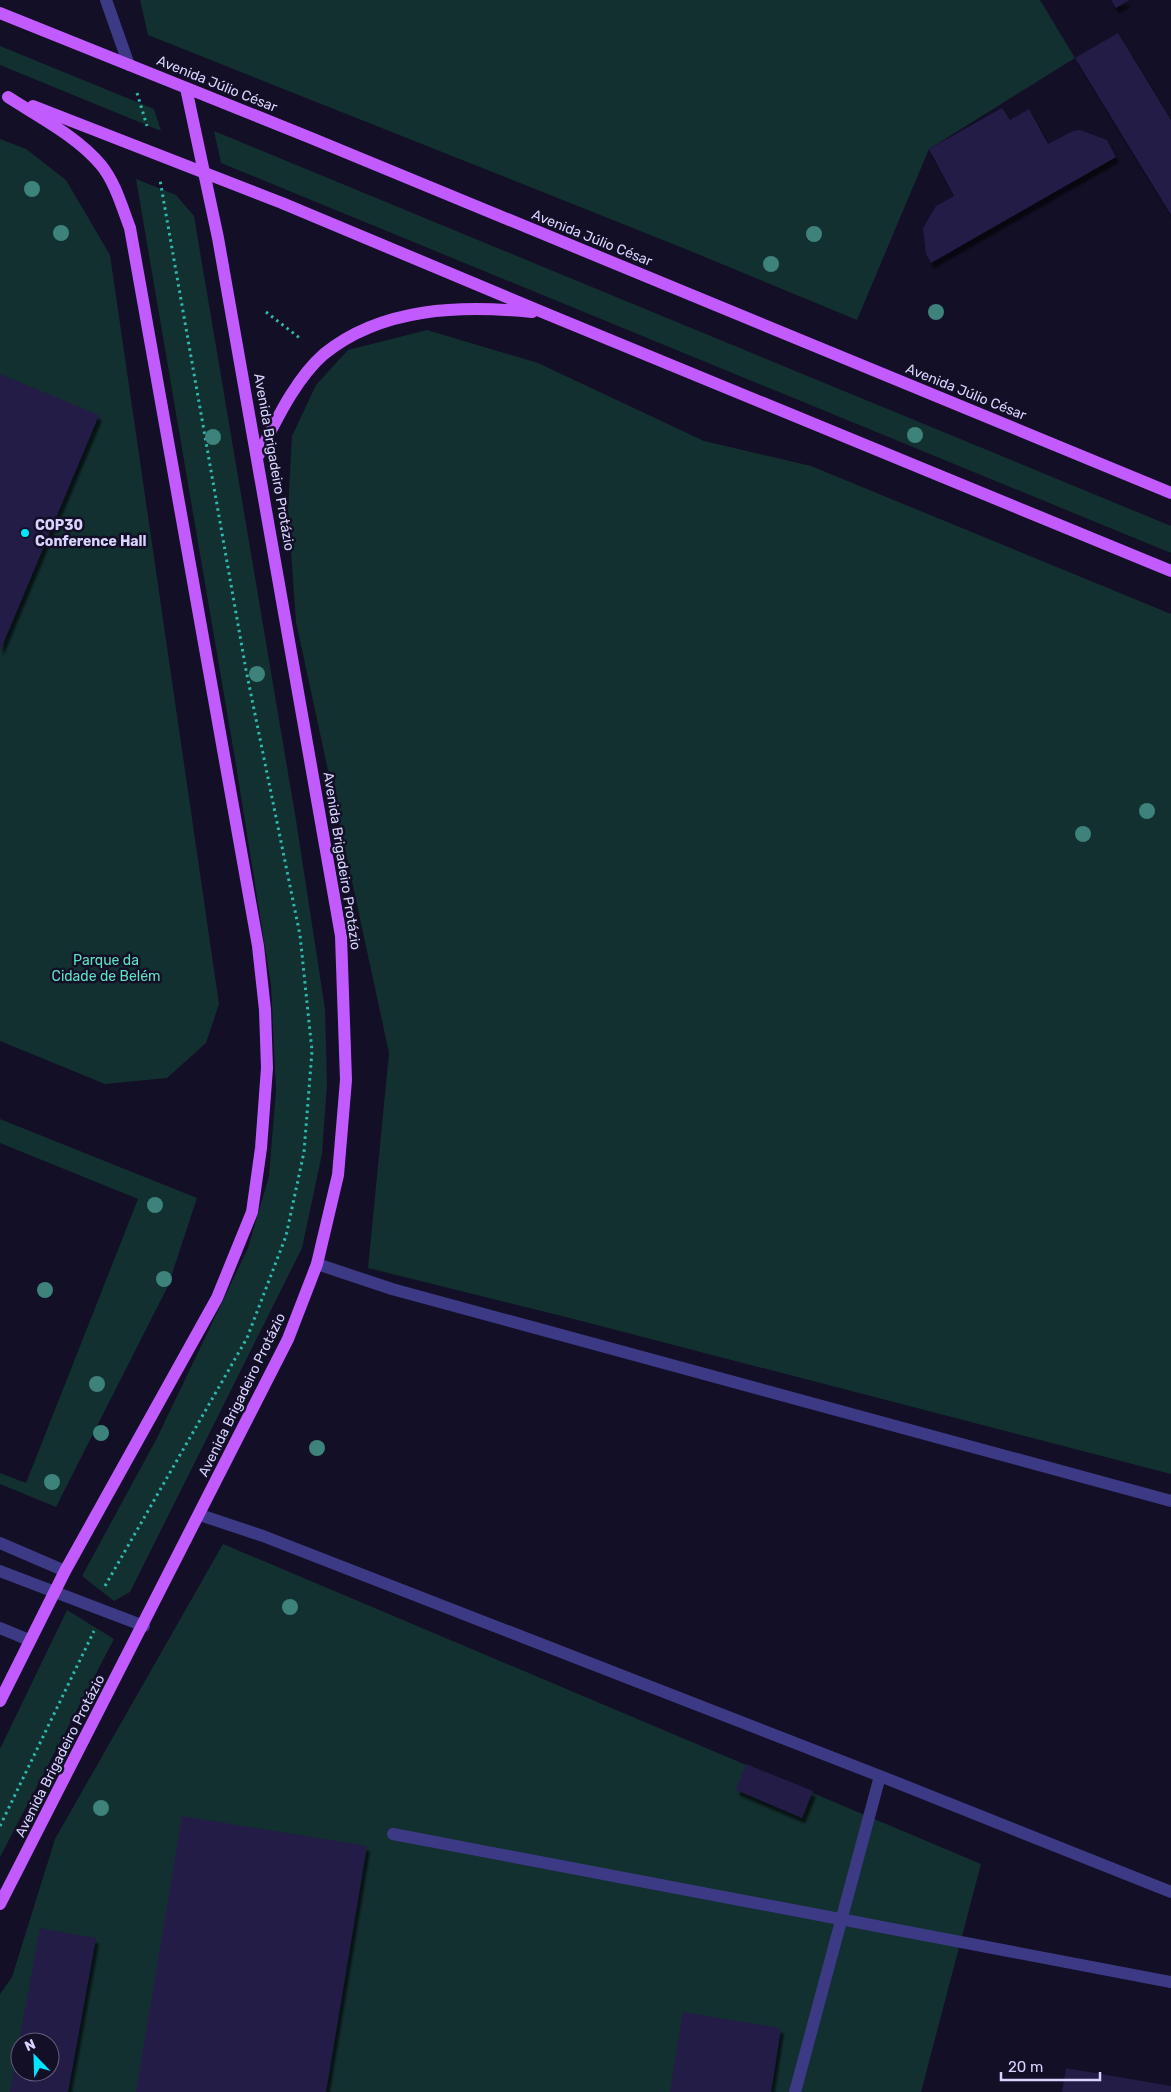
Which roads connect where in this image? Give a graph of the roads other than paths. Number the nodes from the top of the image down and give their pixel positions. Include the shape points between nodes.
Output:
1 (106, 0) edge
2 (0, 13) edge
3 (129, 65) junction
4 (186, 88) junction
5 (4, 96) edge
6 (203, 171) junction
7 (547, 314) junction
8 (258, 456) junction
9 (1171, 493) edge
10 (1171, 571) edge
11 (317, 1264) junction
12 (1171, 1501) edge
13 (200, 1515) junction
14 (0, 1543) edge
15 (65, 1570) junction
16 (0, 1571) edge
17 (54, 1592) junction
18 (144, 1626) junction
19 (0, 1628) edge
20 (29, 1640) junction
21 (0, 1701) edge
22 (880, 1776) junction
23 (393, 1834) dead end
24 (1171, 1892) edge
25 (0, 1904) edge
26 (842, 1919) junction
27 (1171, 1982) edge
28 (795, 2092) edge

1 - 3 street
2 - 3 main road, Avenida Júlio César
3 - 4 main road, Avenida Júlio César
4 - 6 main road, Avenida Brigadeiro Protázio
4 - 9 main road, Avenida Júlio César
5 - 6 main road
5 - 15 main road via 68,136 101,166 116,192 130,228 258,946 267,1068 252,1212 217,1298
6 - 7 main road
6 - 8 main road, Avenida Brigadeiro Protázio
7 - 8 main road via 501,309 442,309 402,317 363,330 324,355 300,382
7 - 10 main road
8 - 11 main road, Avenida Brigadeiro Protázio via 341,936 346,1080 338,1175
11 - 12 street via 392,1289
11 - 13 main road, Avenida Brigadeiro Protázio via 288,1339
13 - 18 main road, Avenida Brigadeiro Protázio
13 - 22 street via 263,1536
14 - 15 street
15 - 17 main road
16 - 17 street
17 - 18 street
17 - 20 main road
18 - 25 main road, Avenida Brigadeiro Protázio
19 - 20 street
20 - 21 main road
22 - 24 street
22 - 26 street
23 - 26 street
26 - 27 street
26 - 28 street

